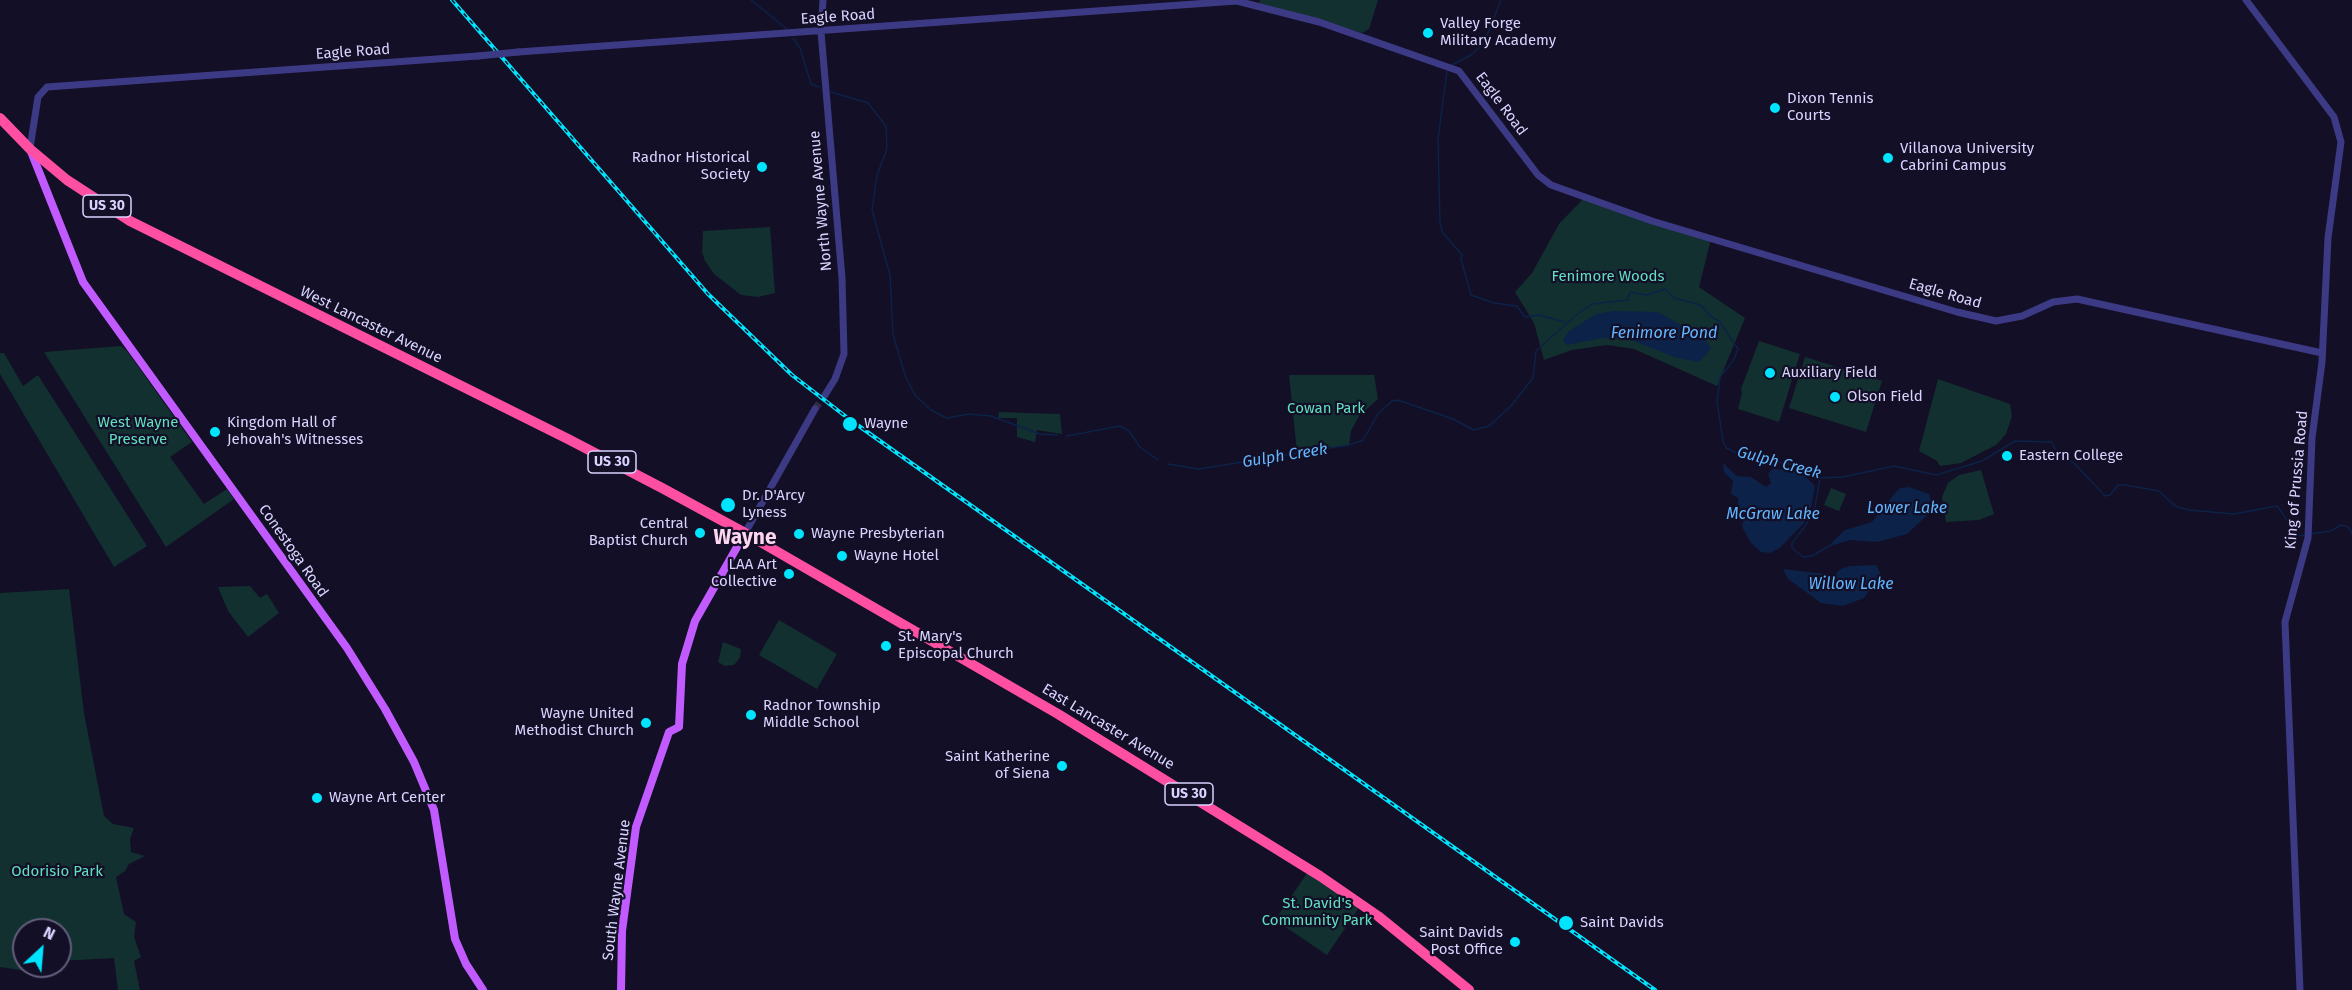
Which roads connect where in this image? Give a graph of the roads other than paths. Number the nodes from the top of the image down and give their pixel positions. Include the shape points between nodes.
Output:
1 (823, 0) edge
2 (2246, 0) edge
3 (821, 32) junction
4 (0, 118) edge
5 (30, 149) junction
6 (2322, 353) junction
7 (825, 395) tunnel mouth
8 (815, 408) tunnel mouth
9 (745, 533) junction
10 (483, 990) edge
11 (621, 990) edge
12 (1469, 990) edge
13 (2300, 990) edge

1 - 3 street, North Wayne Avenue
2 - 6 street, King of Prussia Road via 2334,117 2340,132 2328,238
3 - 5 street, Eagle Road, bridge via 47,87 38,97
3 - 6 street, Eagle Road via 1237,1 1319,22 1459,71 1539,175 1551,185 1652,221 1996,321 2022,316 2053,302 2077,299
3 - 7 street, North Wayne Avenue via 842,278 844,354
4 - 5 highway, West Lancaster Avenue / US 30
5 - 9 highway, West Lancaster Avenue / US 30 via 67,180 130,221 577,443
5 - 10 main road, Conestoga Road via 83,282 347,648 387,711 434,810 455,939
6 - 13 street, King of Prussia Road via 2312,438 2308,533 2284,622
8 - 9 street
9 - 11 main road, South Wayne Avenue via 695,621 682,664 679,727 669,732 636,827 622,931
9 - 12 highway, East Lancaster Avenue / US 30 via 1029,697 1275,846 1380,917

